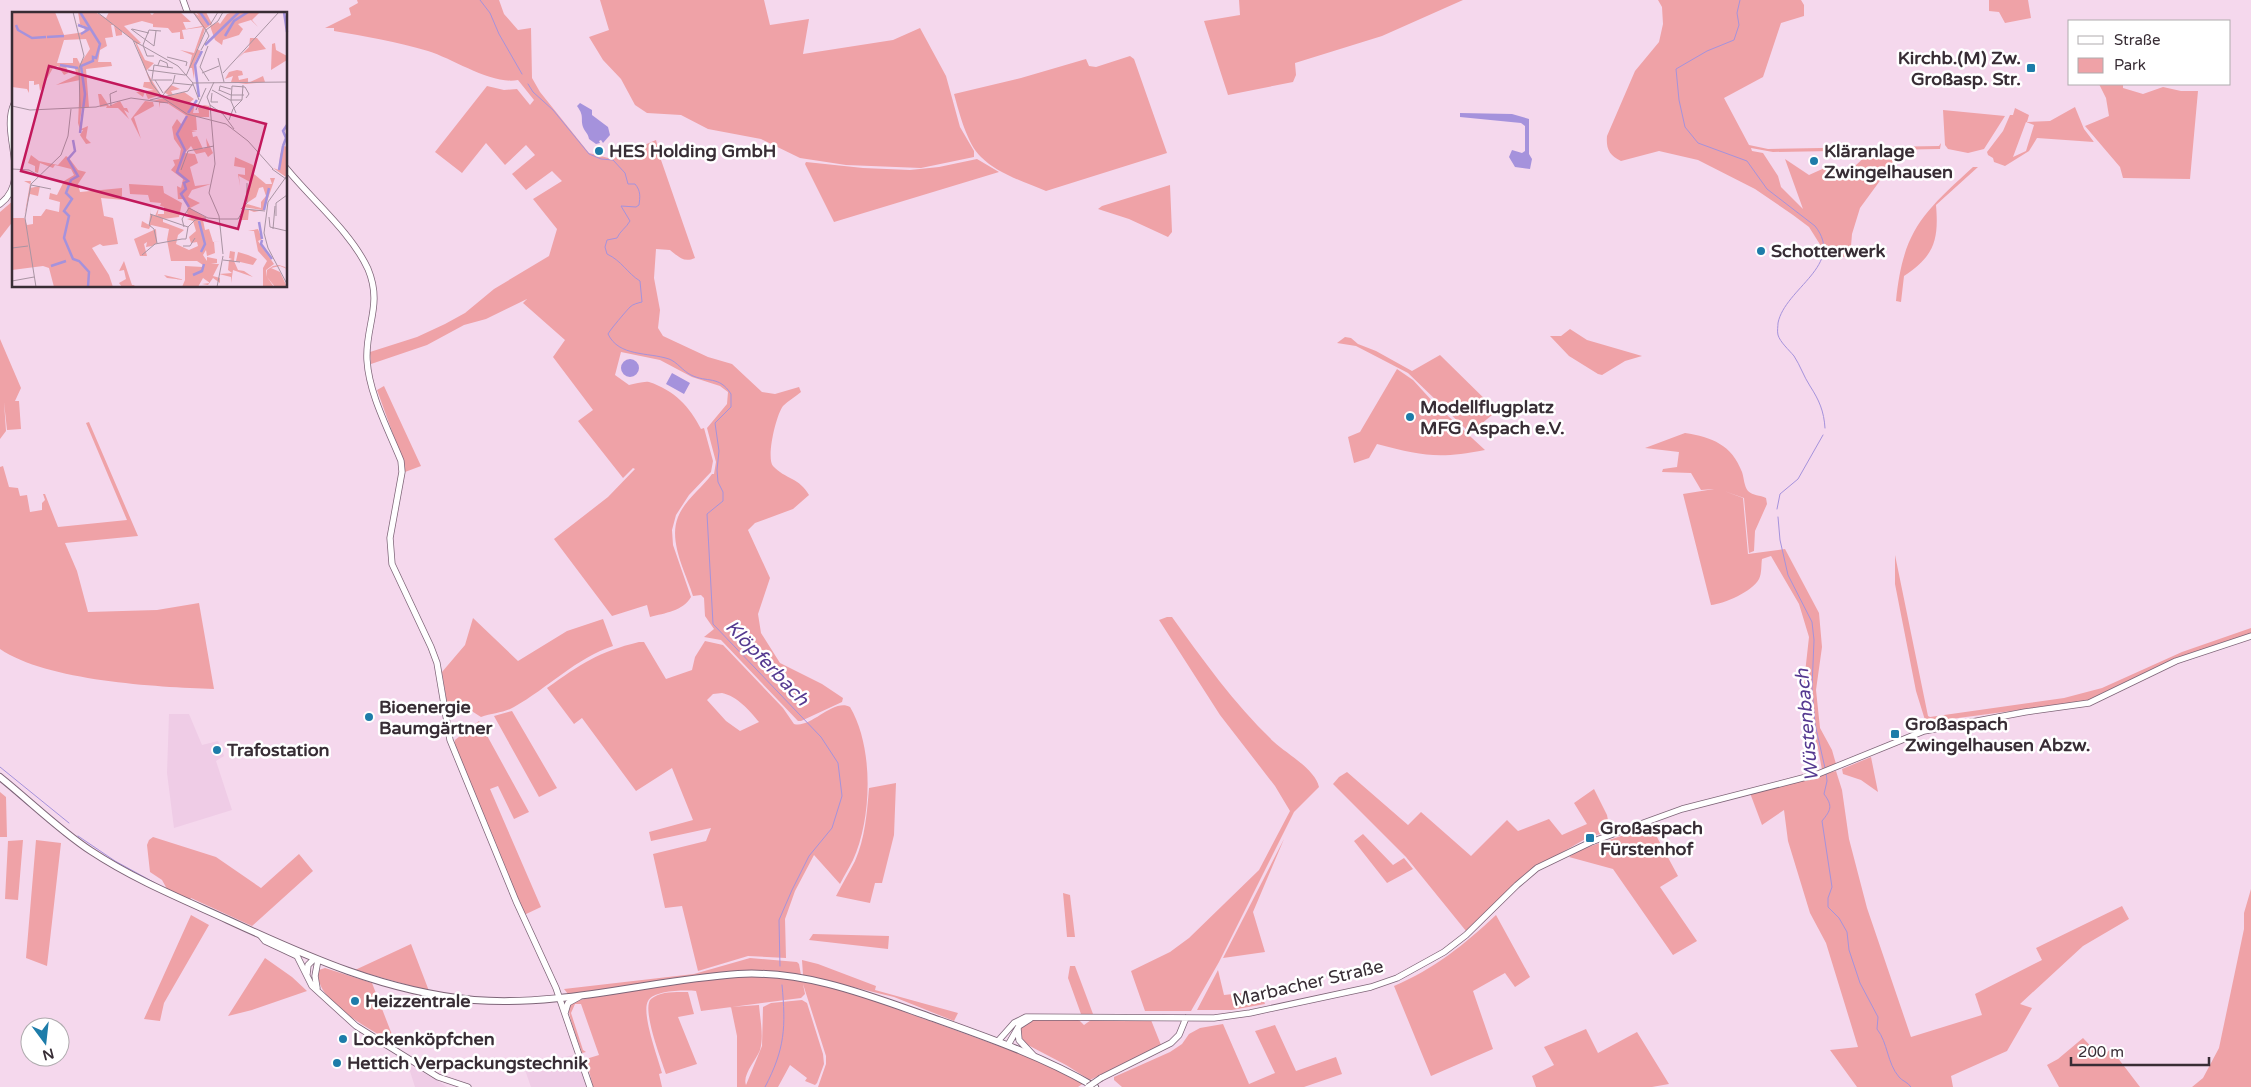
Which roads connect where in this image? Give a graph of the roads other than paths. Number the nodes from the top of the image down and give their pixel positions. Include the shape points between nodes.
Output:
1 (183, 0) edge
2 (187, 12) edge
3 (12, 107) edge
4 (12, 168) edge
5 (288, 170) edge
6 (12, 190) edge
7 (0, 204) edge
8 (2251, 636) edge
9 (0, 777) edge
10 (261, 936) junction
11 (316, 960) junction
12 (333, 966) junction
13 (316, 970) junction
14 (307, 974) junction
15 (319, 992) junction
16 (581, 996) junction
17 (560, 998) junction
18 (566, 1015) junction
19 (1035, 1017) junction
20 (1186, 1018) junction
21 (1019, 1026) junction
22 (998, 1041) junction
23 (1008, 1045) junction
24 (1033, 1055) junction
25 (468, 1087) edge
26 (590, 1087) edge
27 (1088, 1087) edge
28 (1095, 1087) edge

1 - 2 street
3 - 4 street via 6,123
5 - 17 street via 350,240 370,278 375,308 367,360 402,472 390,538 394,570 431,647 440,676 450,740
6 - 7 street
8 - 20 street, Marbacher Straße via 2176,662 2089,703 1924,731 1826,771 1682,809 1591,842 1549,861 1517,885 1444,952 1397,978 1356,991 1250,1013
9 - 10 main road via 92,851 147,883
10 - 11 main road
10 - 14 street via 294,954
11 - 12 main road
11 - 13 street
11 - 14 street via 308,965
12 - 13 street
12 - 17 main road via 395,987 443,996 492,1001
13 - 15 street via 315,982
14 - 15 street
15 - 25 street via 356,1026 438,1077
16 - 17 main road
16 - 18 street via 568,1003
16 - 22 main road via 725,975 791,976 838,986
17 - 18 street
18 - 26 street
19 - 20 street, Marbacher Straße
19 - 21 street
19 - 22 street via 1018,1020
20 - 27 street, bridge via 1179,1036 1171,1043
21 - 23 street
21 - 24 street via 1019,1040
22 - 23 main road
23 - 24 main road
24 - 28 main road

